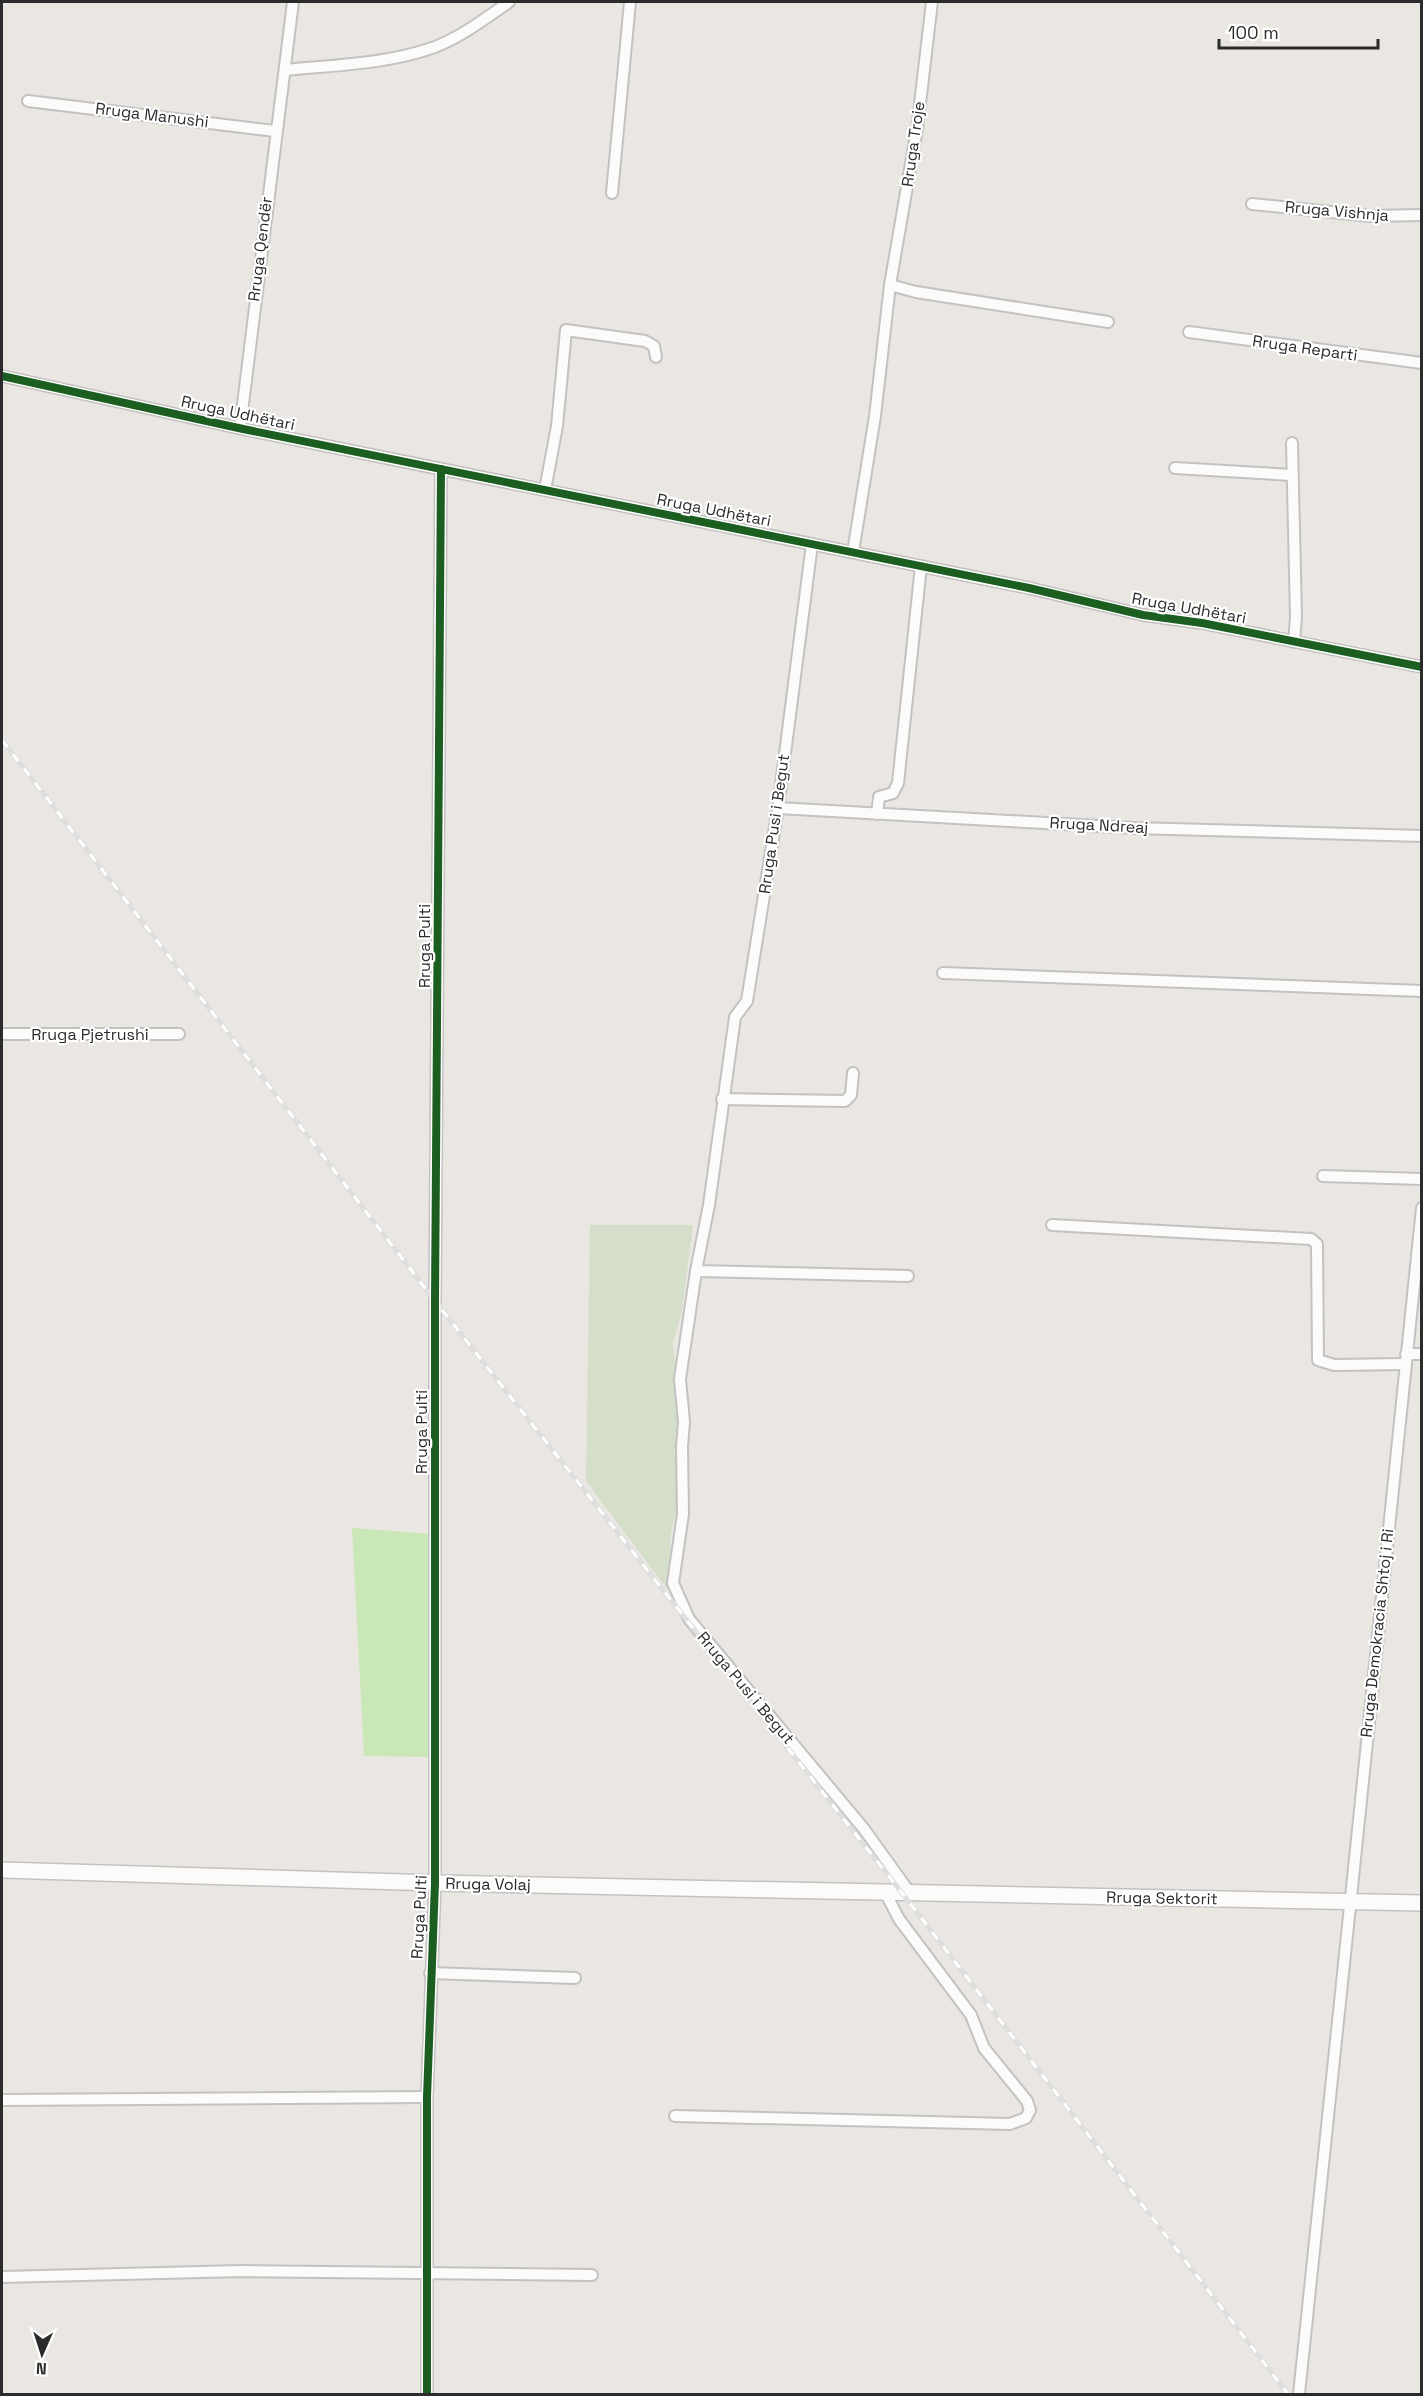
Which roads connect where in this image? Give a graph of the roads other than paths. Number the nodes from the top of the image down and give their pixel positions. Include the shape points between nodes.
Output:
1 (293, 2) edge
2 (509, 2) edge
3 (630, 2) edge
4 (932, 2) edge
5 (285, 70) junction
6 (28, 101) dead end
7 (275, 131) junction
8 (612, 193) dead end
9 (1252, 204) dead end
10 (1422, 215) edge
11 (891, 285) junction
12 (1108, 322) dead end
13 (1189, 332) dead end
14 (656, 357) dead end
15 (1422, 363) edge
16 (2, 376) edge
17 (240, 428) junction
18 (1292, 444) dead end
19 (1175, 468) dead end
20 (441, 469) junction
21 (1291, 475) junction
22 (545, 490) junction
23 (812, 544) junction
24 (853, 552) junction
25 (921, 566) junction
26 (1294, 642) junction
27 (1422, 667) edge
28 (778, 808) junction
29 (878, 814) junction
30 (1422, 836) edge
31 (943, 973) dead end
32 (1422, 991) edge
33 (2, 1034) edge
34 (179, 1034) dead end
35 (853, 1073) dead end
36 (723, 1099) junction
37 (1323, 1176) dead end
38 (1422, 1179) edge
39 (1422, 1208) edge
40 (1052, 1225) dead end
41 (696, 1271) junction
42 (908, 1276) dead end
43 (1422, 1354) edge
44 (1406, 1359) junction
45 (2, 1870) edge
46 (435, 1883) junction
47 (885, 1892) junction
48 (906, 1893) junction
49 (1351, 1902) junction
50 (1422, 1903) edge
51 (430, 1973) junction
52 (575, 1978) dead end
53 (427, 2097) junction
54 (2, 2100) edge
55 (675, 2116) dead end
56 (427, 2272) junction
57 (592, 2275) dead end
58 (2, 2277) edge
59 (427, 2394) edge
60 (1299, 2394) edge

1 - 5 street, Rruga Qendër
2 - 5 street via 470,29 410,55
3 - 8 street
4 - 11 street, Rruga Troje
5 - 7 street, Rruga Qendër
6 - 7 street, Rruga Manushi
7 - 17 street, Rruga Qendër
9 - 10 street, Rruga Vishnja via 1370,216
11 - 12 street
11 - 24 street, Rruga Troje
13 - 15 street, Rruga Reparti
14 - 22 street via 654,346 645,341 566,330 557,426
16 - 17 street, Rruga Udhëtari
17 - 20 street, Rruga Udhëtari
18 - 21 street
19 - 21 street
20 - 22 street, Rruga Udhëtari
20 - 46 street, Rruga Pulti
21 - 26 street
22 - 23 street, Rruga Udhëtari
23 - 24 street, Rruga Udhëtari
23 - 28 street, Rruga Pusi i Begut
24 - 25 street, Rruga Udhëtari
25 - 26 street, Rruga Udhëtari via 1143,615
25 - 29 street via 898,783 893,793 879,796
26 - 27 street, Rruga Udhëtari
28 - 29 street, Rruga Ndreaj
28 - 36 street, Rruga Pusi i Begut via 747,1001 735,1017
29 - 30 street, Rruga Ndreaj via 1134,828
31 - 32 street
33 - 34 street, Rruga Pjetrushi
35 - 36 street via 851,1095 845,1101
36 - 41 street, Rruga Pusi i Begut
37 - 38 street
39 - 44 street, Rruga Demokracia Shtoj i Ri
40 - 44 street via 1311,1239 1317,1244 1318,1360 1334,1365
41 - 42 street
41 - 48 street, Rruga Pusi i Begut via 680,1375 683,1514 673,1583 689,1619 864,1829
43 - 44 street
44 - 49 street, Rruga Demokracia Shtoj i Ri
45 - 46 street, Rruga Volaj
46 - 47 street, Rruga Volaj
46 - 51 street, Rruga Pulti
47 - 48 street, Rruga Volaj
47 - 55 street via 899,1919 971,2015 984,2048 1027,2101 1030,2109 1026,2118 1010,2124
48 - 49 street, Rruga Sektorit
49 - 50 street, Rruga Sektorit
49 - 60 street, Rruga Demokracia Shtoj i Ri
51 - 52 street
51 - 53 street, Rruga Pulti
53 - 54 street
53 - 56 street, Rruga Pulti
56 - 57 street
56 - 58 street via 241,2271
56 - 59 street, Rruga Pulti

